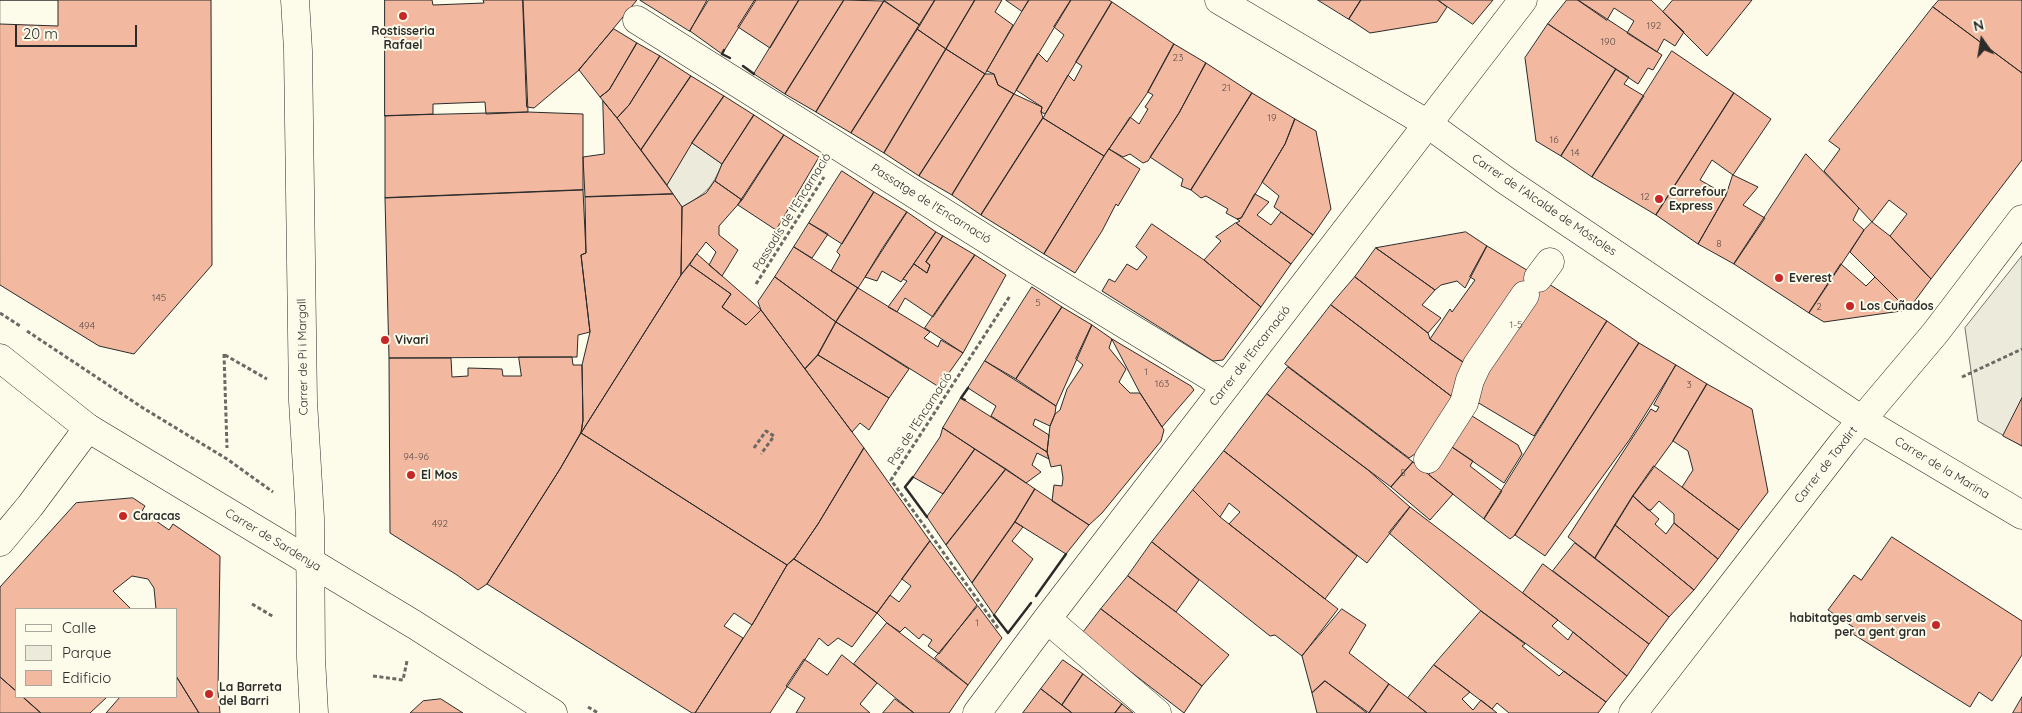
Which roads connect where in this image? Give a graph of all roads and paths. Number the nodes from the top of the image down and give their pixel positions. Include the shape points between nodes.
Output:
1 (295, 0) edge
2 (1219, 0) edge
3 (1523, 0) edge
4 (637, 20) dead end
5 (1428, 124) junction
6 (842, 148) junction
7 (2022, 219) edge
8 (1029, 266) junction
9 (1538, 278) dead end
10 (756, 284) dead end
11 (0, 313) edge
12 (2022, 349) edge
13 (0, 358) edge
14 (1962, 377) dead end
15 (271, 382) dead end
16 (1226, 386) junction
17 (1862, 420) junction
18 (88, 428) junction
19 (227, 448) dead end
20 (754, 448) dead end
21 (761, 454) dead end
22 (1428, 459) dead end
23 (2022, 516) edge
24 (310, 518) junction
25 (0, 542) edge
26 (310, 561) junction
27 (252, 604) dead end
28 (276, 618) dead end
29 (1047, 619) junction
30 (997, 627) dead end
31 (409, 653) dead end
32 (373, 676) dead end
33 (314, 713) edge
34 (553, 713) edge
35 (977, 713) edge
36 (1157, 713) edge
37 (1633, 713) edge

1 - 24 street, Carrer de Pi i Margall via 303,401
2 - 5 street, Carrer de l'Alcalde de Móstoles
3 - 5 street, Carrer de l'Encarnació
4 - 6 street, Passatge de l'Encarnació
5 - 16 street, Carrer de l'Encarnació
5 - 17 street, Carrer de l'Alcalde de Móstoles via 1505,180
6 - 8 street, Passatge de l'Encarnació
6 - 10 path, Passadís de l'Encarnació
7 - 17 street, Carrer de Taxdirt via 1936,332
8 - 16 street, Passatge de l'Encarnació
8 - 30 path, Pas de l'Encarnació via 892,480
9 - 22 street via 1477,365 1464,403
11 - 24 path via 143,408 227,459
12 - 14 path
13 - 18 street, Carrer de Sardenya
15 - 19 path via 224,354
16 - 29 street, Carrer de l'Encarnació
17 - 23 street, Carrer de la Marina
17 - 37 street, Carrer de Taxdirt
18 - 25 street
18 - 26 street, Carrer de Sardenya
20 - 21 path via 766,431 774,436
24 - 26 street, Carrer de Pi i Margall
26 - 33 street, Carrer de Pi i Margall via 310,658
26 - 34 street, Carrer de Sardenya
27 - 28 path
29 - 35 street, Carrer de l'Encarnació
29 - 36 street
31 - 32 path via 403,680

